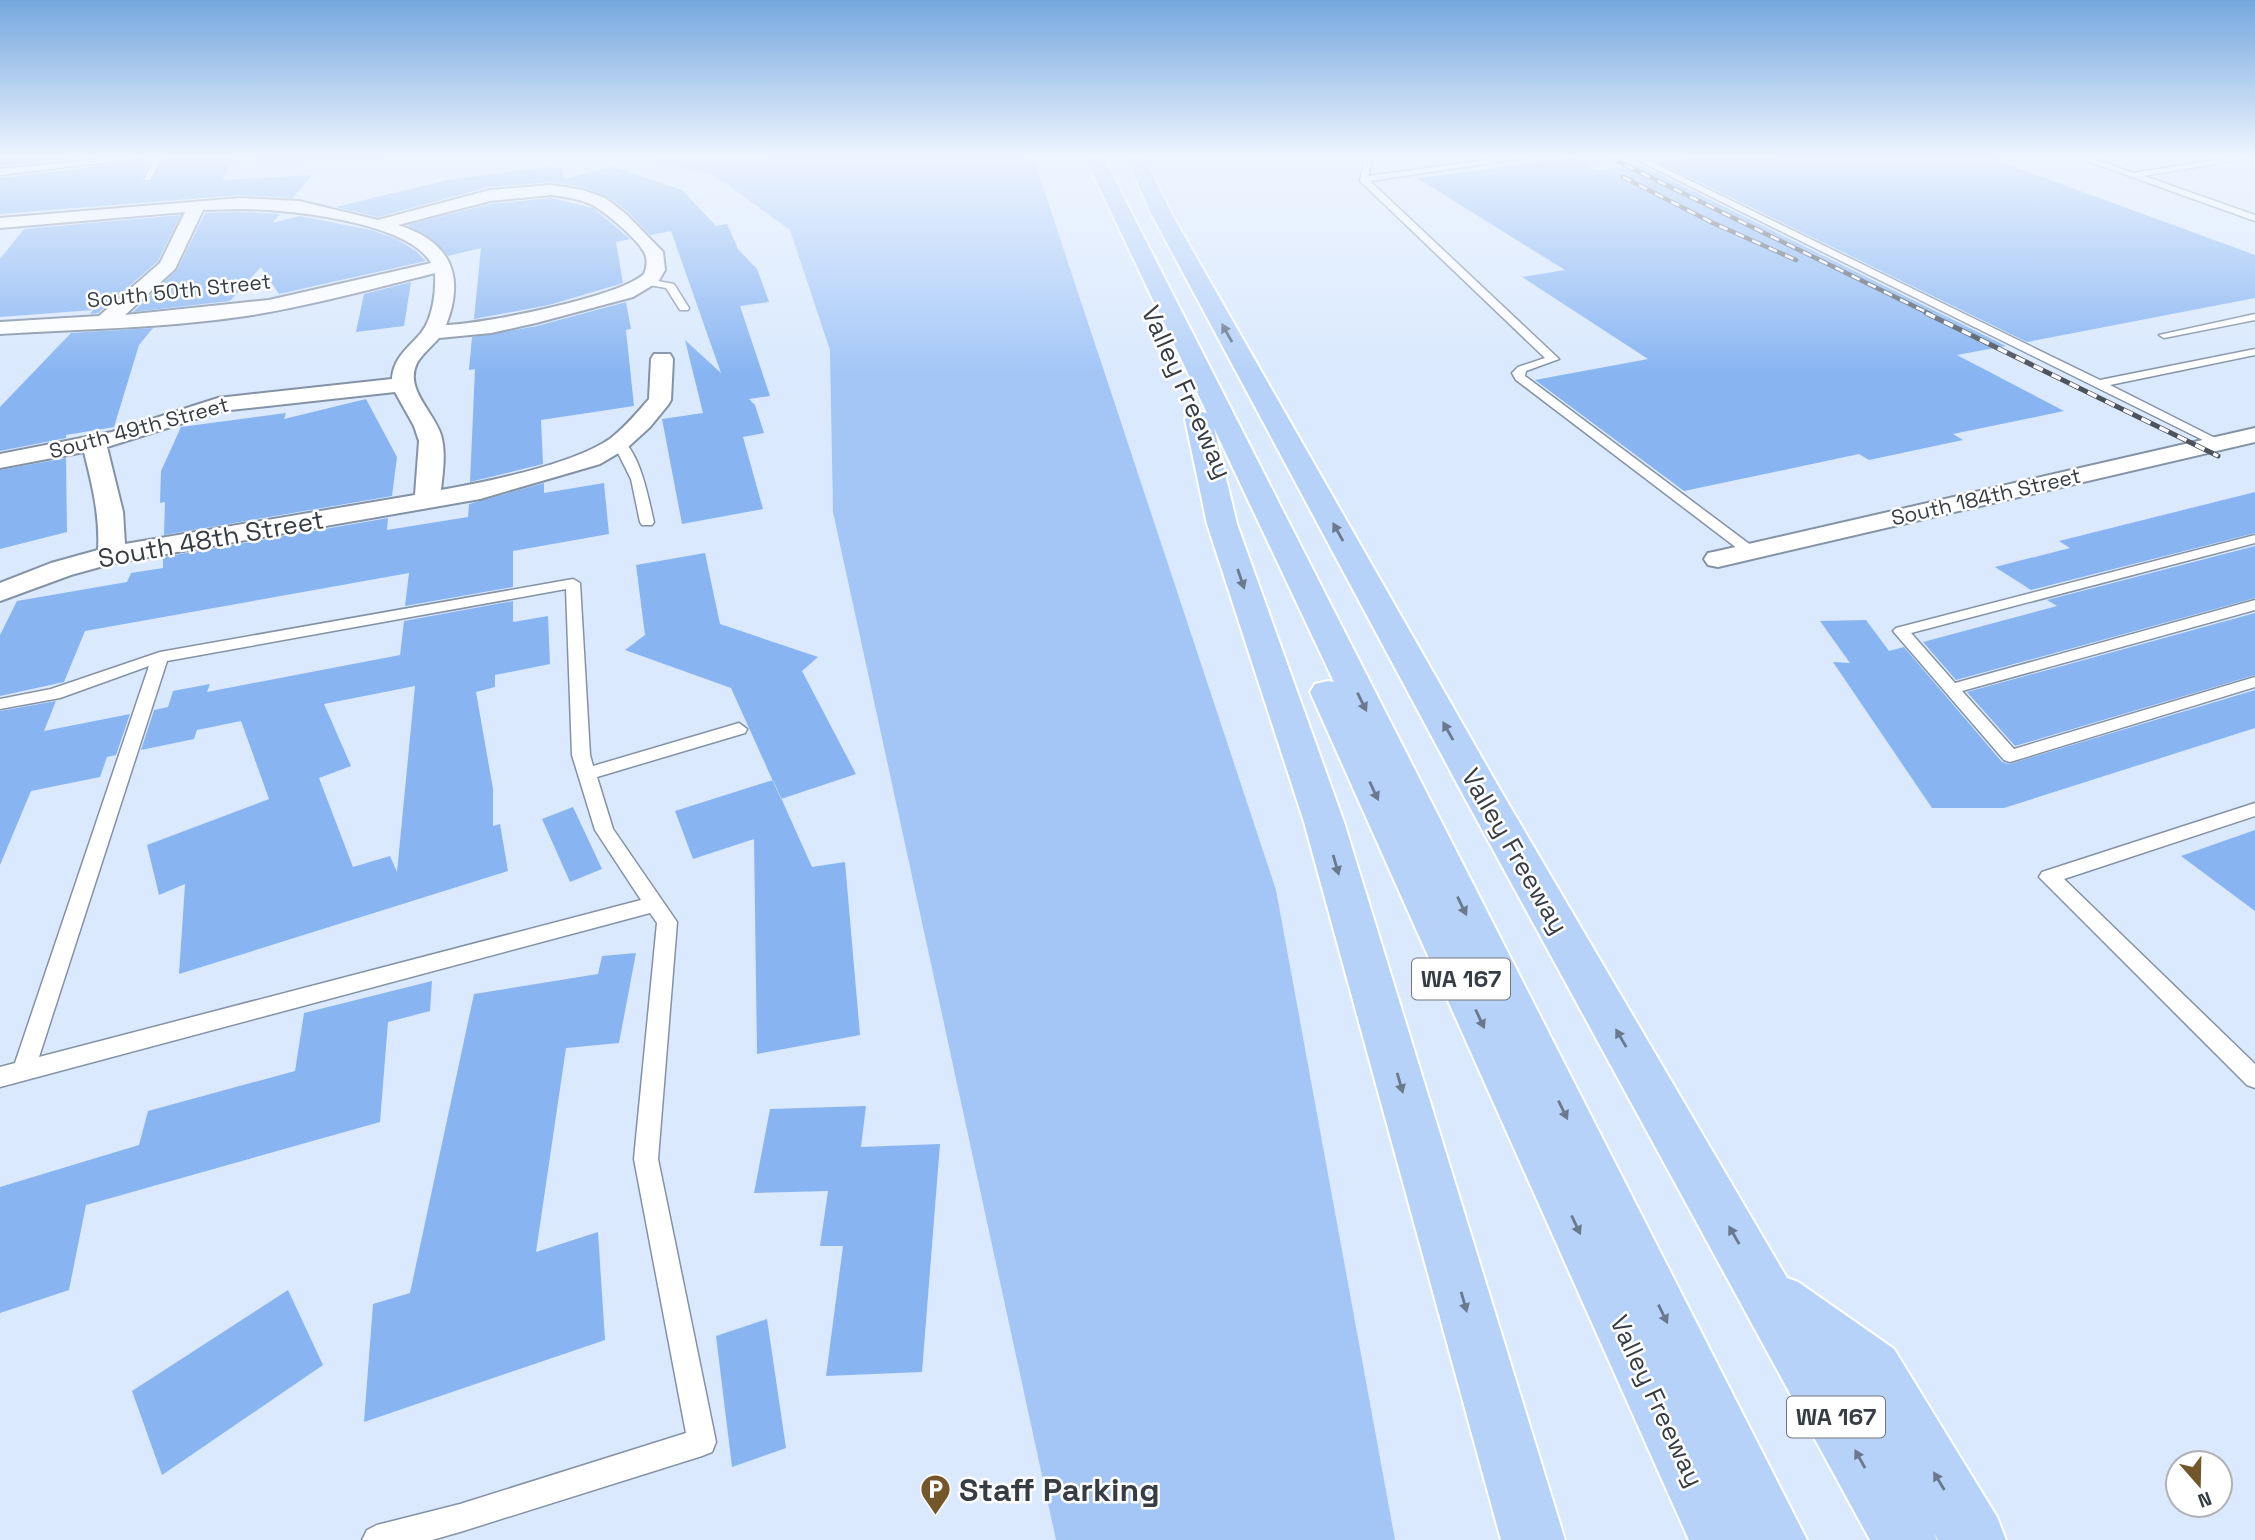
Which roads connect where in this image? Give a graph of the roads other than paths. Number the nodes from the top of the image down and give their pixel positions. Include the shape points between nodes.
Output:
1 (185, 229) edge
2 (390, 229) edge
3 (630, 229) edge
4 (1113, 229) edge
5 (1129, 229) edge
6 (1170, 229) edge
7 (1416, 229) edge
8 (1782, 229) edge
9 (442, 266) junction
10 (648, 282) junction
11 (684, 309) dead end
12 (2255, 317) edge
13 (106, 321) junction
14 (0, 328) edge
15 (432, 332) junction
16 (2164, 335) dead end
17 (2255, 352) edge
18 (662, 359) dead end
19 (403, 384) junction
20 (2099, 384) junction
21 (1198, 419) junction
22 (2255, 435) edge
23 (94, 443) junction
24 (619, 443) junction
25 (2219, 443) junction
26 (0, 461) edge
27 (427, 501) junction
28 (647, 522) dead end
29 (2255, 539) edge
30 (1751, 552) junction
31 (111, 555) junction
32 (1718, 559) dead end
33 (0, 593) edge
34 (2255, 605) edge
35 (160, 657) junction
36 (2255, 682) edge
37 (1951, 689) junction
38 (0, 704) edge
39 (739, 729) dead end
40 (587, 774) junction
41 (2255, 809) edge
42 (654, 904) junction
43 (24, 1070) junction
44 (0, 1077) edge
45 (2255, 1079) edge
46 (1768, 1295) junction
47 (377, 1540) edge
48 (1533, 1540) edge
49 (1722, 1540) edge
50 (1774, 1540) edge
51 (1905, 1540) edge
52 (1974, 1540) edge

1 - 13 street via 156,278
2 - 9 street via 428,247
3 - 10 street via 651,248 657,267
4 - 21 highway, Valley Freeway / WA 167
5 -> 50 highway
46 -> 6 highway, Valley Freeway / WA 167
7 - 30 lane via 1553,359 1521,369 1520,378
8 - 20 lane
9 - 13 street, South 50th Street via 284,303
9 - 15 street via 445,285
10 - 11 lane via 670,286
10 - 15 street via 625,293 509,324
12 - 16 lane
13 - 14 street, South 50th Street
15 - 19 street via 409,359 402,372
17 - 20 lane
18 - 24 street, South 48th Street via 660,400
19 - 23 street, South 49th Street via 218,405
19 - 27 street via 430,435
20 - 25 lane
21 -> 48 highway via 1222,524 1324,822
21 -> 49 highway, Valley Freeway / WA 167
22 - 25 street, South 184th Street
23 - 26 street, South 49th Street
23 - 31 street via 112,523
24 - 27 street, South 48th Street via 591,459 550,473
24 - 28 lane via 638,479
25 - 30 street, South 184th Street
27 - 31 street, South 48th Street
29 - 37 lane via 1901,631
30 - 32 street, South 184th Street
31 - 33 street, South 48th Street
34 - 37 lane
35 - 38 lane via 54,694
35 - 40 lane via 573,583 581,755
35 - 43 lane
36 - 37 lane via 2010,756
39 - 40 lane
40 - 42 lane via 604,830
41 - 45 lane via 2049,877
42 - 43 lane
42 - 47 lane via 667,922 646,1159 702,1442
43 - 44 lane
51 -> 46 highway, Valley Freeway / WA 167
52 -> 46 highway via 1873,1370

